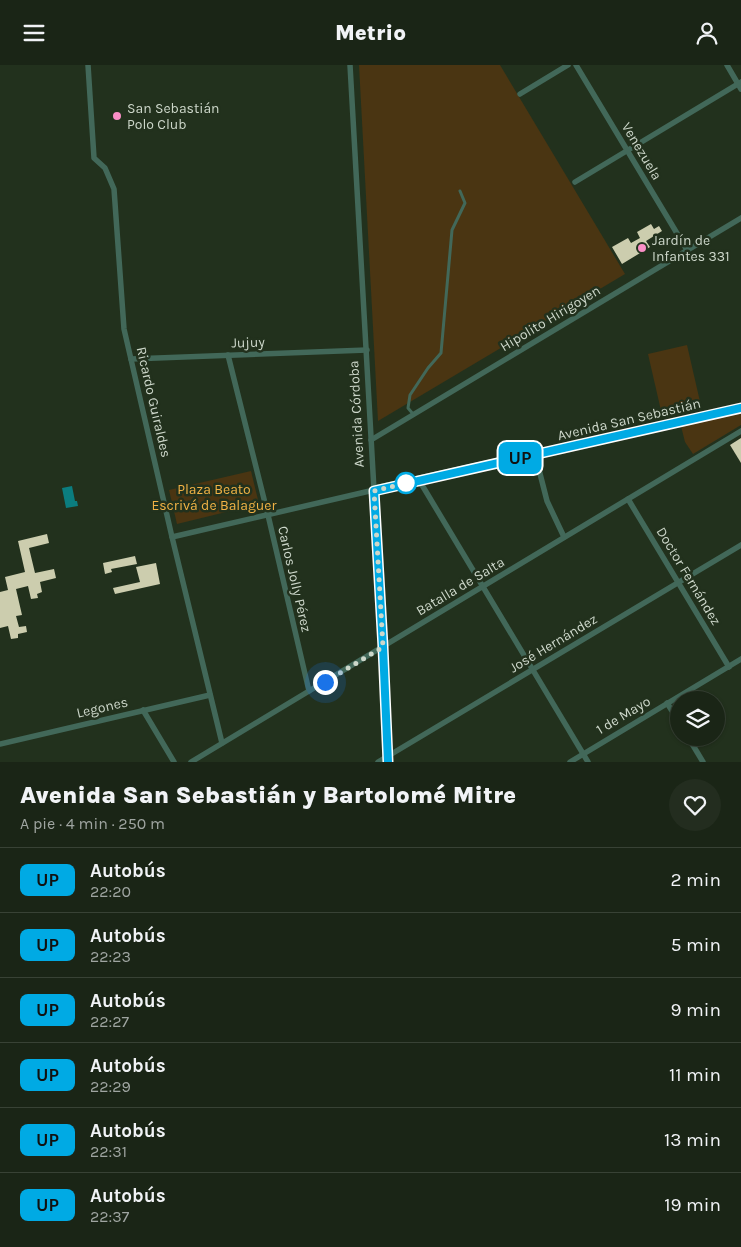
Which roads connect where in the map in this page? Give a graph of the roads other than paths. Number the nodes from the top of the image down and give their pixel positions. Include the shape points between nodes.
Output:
1 (88, 65) edge
2 (350, 65) edge
3 (568, 65) edge
4 (576, 65) edge
5 (727, 65) edge
6 (740, 85) edge
7 (520, 94) dead end
8 (627, 151) junction
9 (575, 182) dead end
10 (460, 191) dead end
11 (741, 218) edge
12 (687, 250) junction
13 (367, 350) junction
14 (228, 355) junction
15 (131, 359) junction
16 (741, 408) edge
17 (413, 415) junction
18 (741, 431) edge
19 (371, 439) junction
20 (534, 454) junction
21 (419, 480) junction
22 (374, 491) junction
23 (628, 499) junction
24 (268, 515) junction
25 (172, 537) junction
26 (564, 537) junction
27 (741, 545) edge
28 (679, 582) junction
29 (483, 586) junction
30 (383, 647) junction
31 (741, 659) edge
32 (729, 667) junction
33 (533, 669) junction
34 (309, 691) junction
35 (210, 695) junction
36 (667, 703) junction
37 (670, 708) edge
38 (143, 710) junction
39 (222, 743) junction
40 (0, 744) edge
41 (693, 746) edge
42 (583, 754) junction
43 (388, 759) edge
44 (174, 762) edge
45 (191, 762) edge
46 (378, 762) edge
47 (570, 762) edge
48 (588, 762) edge
49 (703, 762) edge

1 - 15 street, Ricardo Guiraldes via 94,158 105,168 114,189 124,329
2 - 13 street, Avenida Córdoba
3 - 7 street
4 - 8 street, Venezuela
5 - 6 street
6 - 8 street
8 - 9 street
8 - 12 street, Venezuela
10 - 17 lane via 465,203 452,230 441,353 410,395 408,408
11 - 12 street, Hipolito Hirigoyen
12 - 17 street, Hipolito Hirigoyen
13 - 14 street, Jujuy
13 - 19 street, Avenida Córdoba
14 - 15 street, Jujuy
14 - 24 street, Carlos Jolly Pérez
15 - 25 street, Ricardo Guiraldes
16 - 20 street, Avenida San Sebastián
17 - 19 street, Hipolito Hirigoyen
18 - 23 street, Batalla de Salta
19 - 22 street, Avenida Córdoba
20 - 21 street, Avenida San Sebastián
20 - 26 street via 547,501
21 - 22 street, Avenida San Sebastián
21 - 29 street
22 - 24 street, Avenida San Sebastián
22 - 30 street, Avenida Córdoba
23 - 26 street, Batalla de Salta
23 - 28 street, Doctor Fernández
24 - 25 street, Avenida San Sebastián
24 - 34 street, Carlos Jolly Pérez
25 - 35 street, Ricardo Guiraldes
26 - 29 street, Batalla de Salta
27 - 28 street, José Hernández
28 - 32 street, Doctor Fernández
28 - 33 street, José Hernández
29 - 30 street, Batalla de Salta
29 - 33 street
30 - 34 street, Batalla de Salta
30 - 43 street, Avenida Córdoba
31 - 32 street, 1 de Mayo
32 - 36 street, 1 de Mayo
33 - 42 street
33 - 43 street, José Hernández
34 - 39 street, Batalla de Salta
35 - 38 street, Legones
35 - 39 street, Ricardo Guiraldes
36 - 37 street
36 - 42 street, 1 de Mayo
38 - 40 street, Legones
38 - 44 street
39 - 45 street, Batalla de Salta
41 - 49 street
42 - 47 street, 1 de Mayo
42 - 48 street
43 - 46 street, José Hernández

